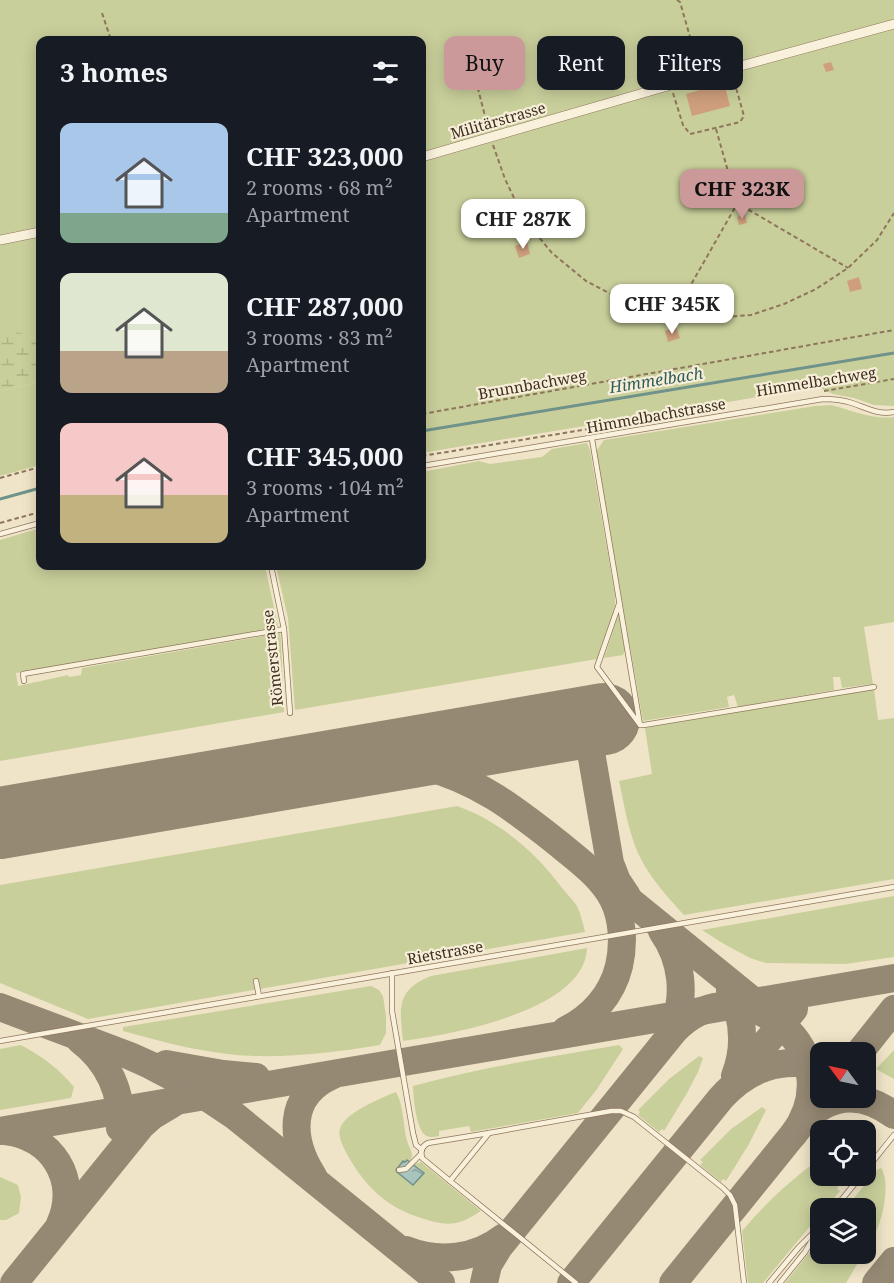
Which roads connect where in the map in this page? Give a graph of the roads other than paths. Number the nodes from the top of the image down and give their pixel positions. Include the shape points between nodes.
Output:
1 (894, 24) edge
2 (426, 156) edge
3 (36, 233) edge
4 (0, 240) edge
5 (894, 412) edge
6 (592, 439) junction
7 (426, 465) edge
8 (36, 524) edge
9 (0, 534) edge
10 (272, 570) edge
11 (619, 604) junction
12 (284, 629) junction
13 (70, 666) junction
14 (72, 673) dead end
15 (24, 681) dead end
16 (874, 687) dead end
17 (290, 713) dead end
18 (640, 724) junction
19 (894, 887) edge
20 (392, 973) junction
21 (256, 981) dead end
22 (259, 996) junction
23 (0, 1041) edge
24 (489, 1133) junction
25 (894, 1135) edge
26 (421, 1152) junction
27 (876, 1158) edge
28 (399, 1170) dead end
29 (450, 1181) junction
30 (853, 1186) edge
31 (843, 1198) edge
32 (810, 1236) edge
33 (810, 1243) edge
34 (576, 1283) edge
35 (744, 1283) edge
36 (769, 1283) edge
37 (780, 1283) edge

1 - 2 street, Militärstrasse
3 - 4 street
5 - 6 lane, Himmelbachstrasse via 882,413 824,399
6 - 7 lane, Himmelbachstrasse
6 - 11 lane
8 - 9 lane
10 - 12 lane, Römerstrasse
11 - 18 lane
11 - 18 lane via 597,667
12 - 13 lane
12 - 17 lane, Römerstrasse
13 - 14 lane
13 - 15 lane via 23,674
16 - 18 lane
19 - 20 lane, Rietstrasse
20 - 22 lane, Rietstrasse
20 - 26 lane via 392,1011 413,1133
21 - 22 lane
22 - 23 lane, Rietstrasse
24 - 26 lane via 428,1143
24 - 29 lane
24 - 35 lane via 611,1112 634,1117 733,1200
25 - 27 lane
26 - 28 lane via 406,1169
26 - 29 lane via 424,1160
29 - 34 lane
30 - 31 lane
32 - 36 lane
33 - 37 lane

